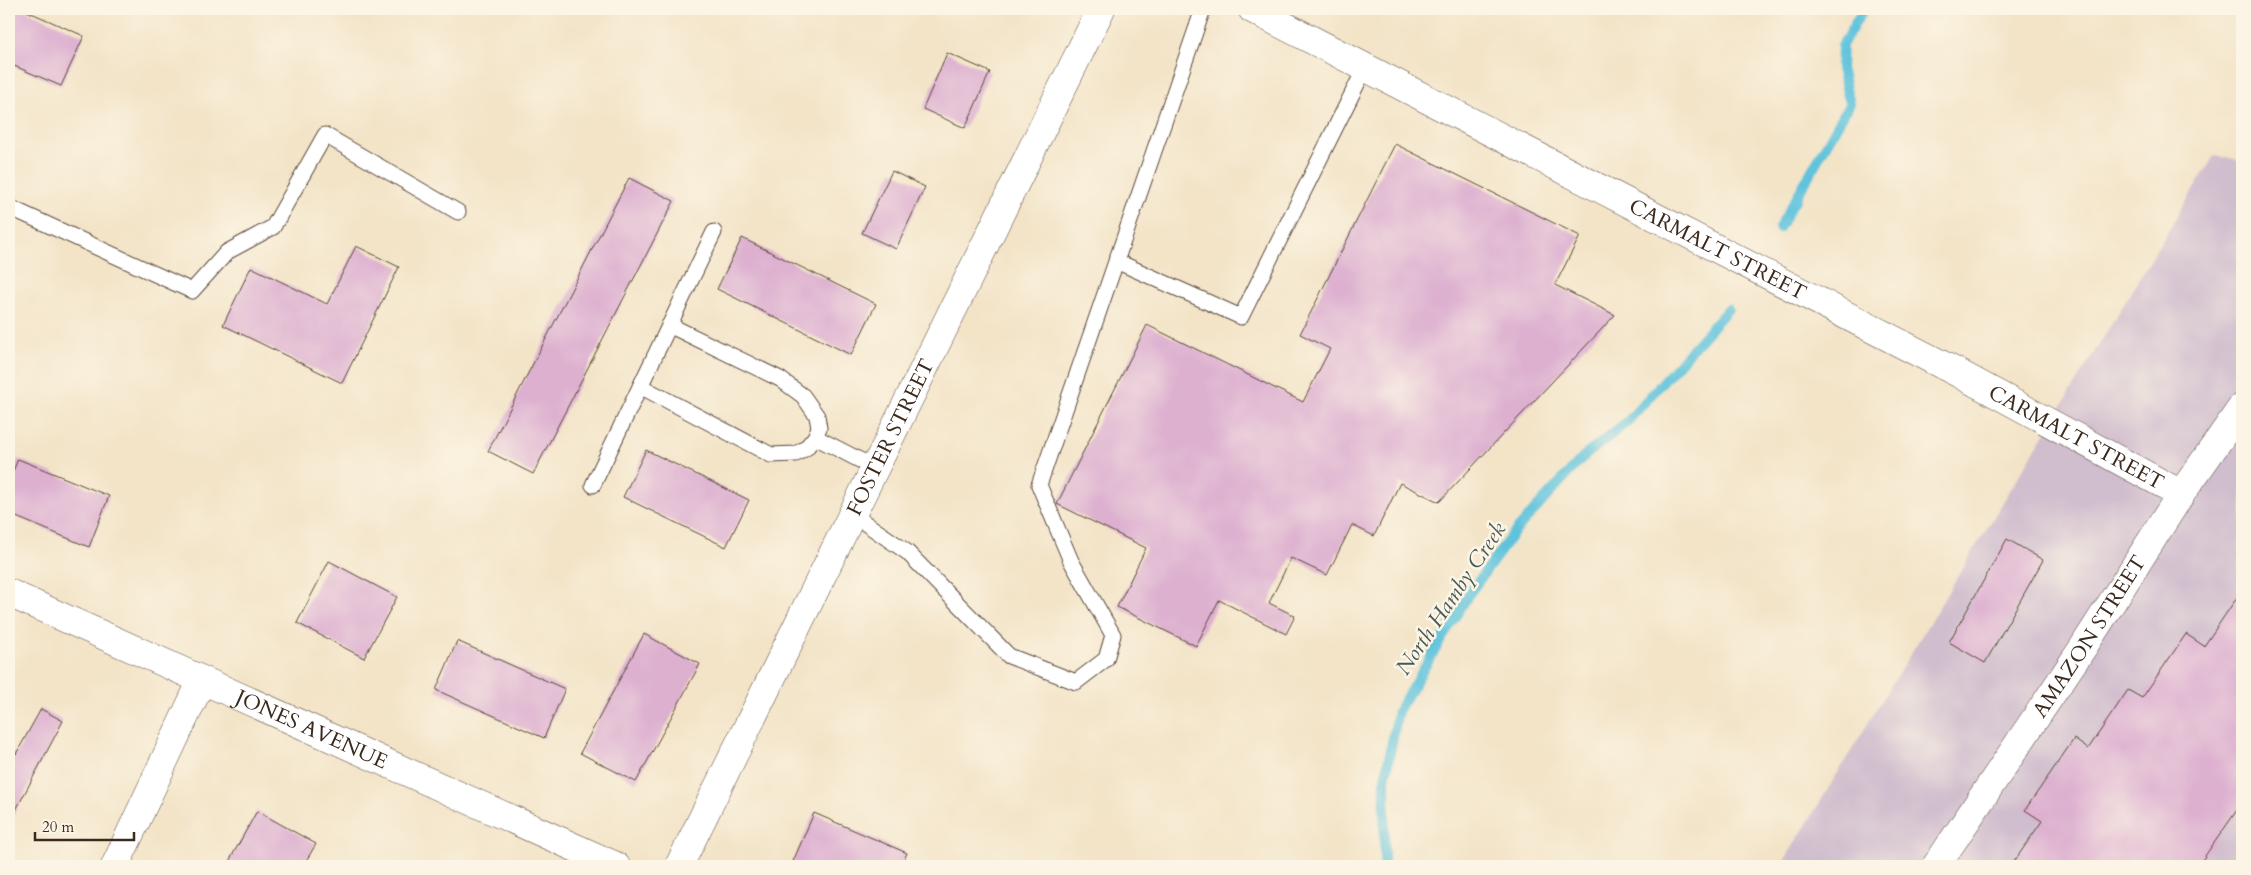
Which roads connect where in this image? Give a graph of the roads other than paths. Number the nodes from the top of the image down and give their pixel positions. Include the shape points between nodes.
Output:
1 (1101, 9) edge
2 (1203, 9) edge
3 (1252, 9) edge
4 (1365, 68) junction
5 (9, 207) edge
6 (458, 212) dead end
7 (714, 232) dead end
8 (1116, 261) junction
9 (670, 325) junction
10 (640, 386) junction
11 (2242, 407) edge
12 (815, 437) junction
13 (875, 468) junction
14 (593, 485) dead end
15 (2180, 494) junction
16 (852, 514) junction
17 (9, 593) edge
18 (202, 680) junction
19 (115, 866) edge
20 (616, 866) edge
21 (679, 866) edge
22 (1936, 866) edge

1 - 13 street, FOSTER STREET
2 - 8 lane
3 - 4 street, CARMALT STREET
4 - 8 lane via 1241,317
4 - 15 street, CARMALT STREET via 1958,373
5 - 6 lane via 192,291 227,252 273,227 326,135
7 - 9 lane
8 - 16 lane via 1039,485 1071,561 1113,634 1106,659 1076,682 1009,656 907,552
9 - 10 lane
9 - 12 lane via 780,379 803,396 816,416 819,428
10 - 12 lane via 772,455 796,454
10 - 14 lane
11 - 15 street, AMAZON STREET
12 - 13 lane
13 - 16 street, FOSTER STREET
15 - 22 street, AMAZON STREET via 2082,649
16 - 21 street, FOSTER STREET
17 - 18 street, JONES AVENUE
18 - 19 street
18 - 20 street, JONES AVENUE

